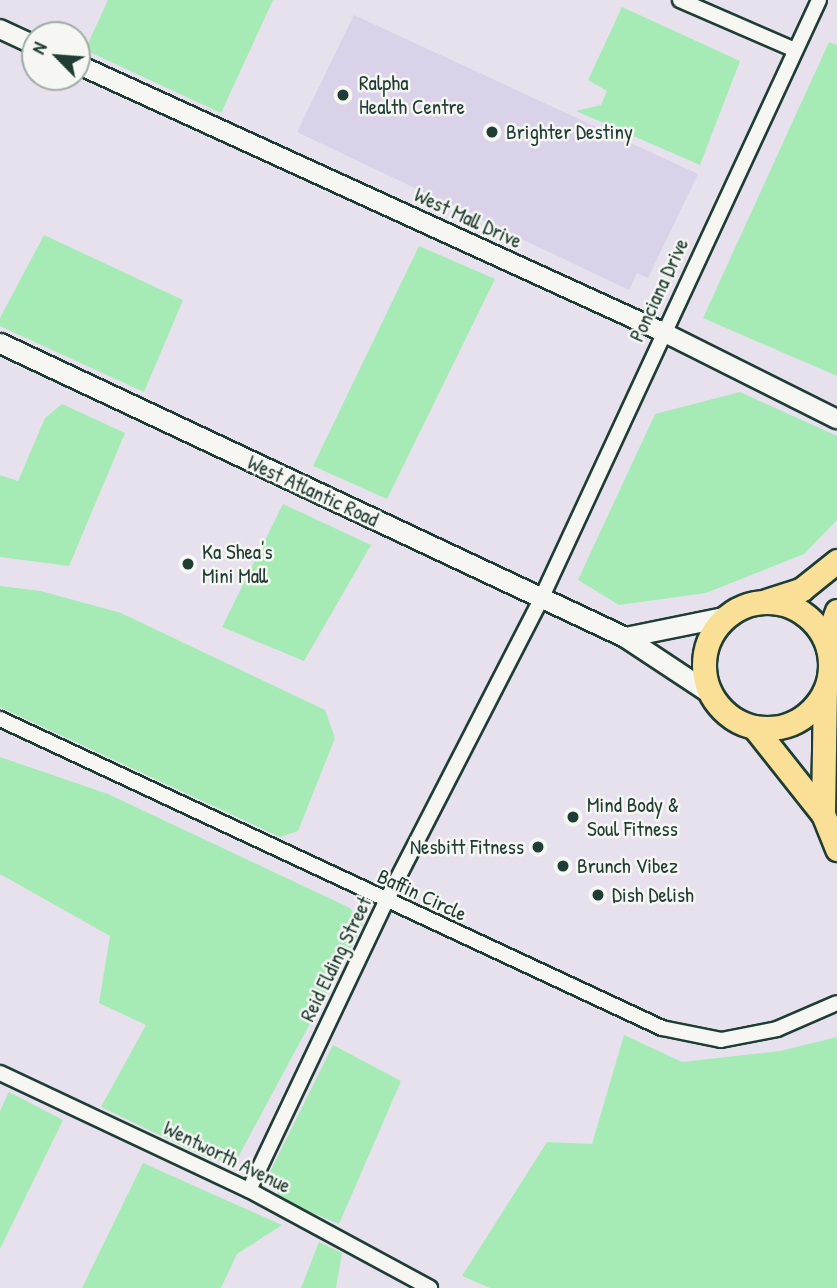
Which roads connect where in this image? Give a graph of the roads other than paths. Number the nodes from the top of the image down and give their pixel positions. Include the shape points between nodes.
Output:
1 (680, 0) edge
2 (819, 0) edge
3 (0, 29) edge
4 (21, 39) edge
5 (795, 50) junction
6 (91, 70) edge
7 (663, 332) junction
8 (0, 343) edge
9 (837, 419) edge
10 (837, 561) edge
11 (541, 599) junction
12 (763, 602) junction
13 (837, 611) edge
14 (728, 616) junction
15 (625, 637) junction
16 (826, 641) junction
17 (825, 691) junction
18 (711, 694) junction
19 (0, 719) edge
20 (754, 727) junction
21 (823, 814) junction
22 (837, 849) edge
23 (386, 901) junction
24 (837, 1003) edge
25 (0, 1073) edge
26 (249, 1190) junction
27 (430, 1288) edge

1 - 5 street
2 - 5 street, Ponciana Drive
3 - 4 street
5 - 7 street, Ponciana Drive
6 - 7 street, West Mall Drive
7 - 9 street, West Mall Drive
7 - 11 street, Ponciana Drive
8 - 11 main road, West Atlantic Road
10 - 12 main road via 802,589
11 - 15 main road, West Atlantic Road
11 - 23 street, Reid Elding Street
12 - 14 main road
12 - 16 main road via 800,611
13 - 16 main road
14 - 15 main road
14 - 18 main road via 706,652 705,678
15 - 18 main road, West Atlantic Road
16 - 17 main road via 830,674
17 - 20 main road via 813,709 796,722
17 - 21 main road
18 - 20 main road via 729,716
19 - 23 street, Baffin Circle
20 - 21 main road
21 - 22 main road
23 - 24 street, Baffin Circle via 662,1028 721,1040 777,1029
23 - 26 street, Reid Elding Street
25 - 26 street, Wentworth Avenue
26 - 27 street, Wentworth Avenue

